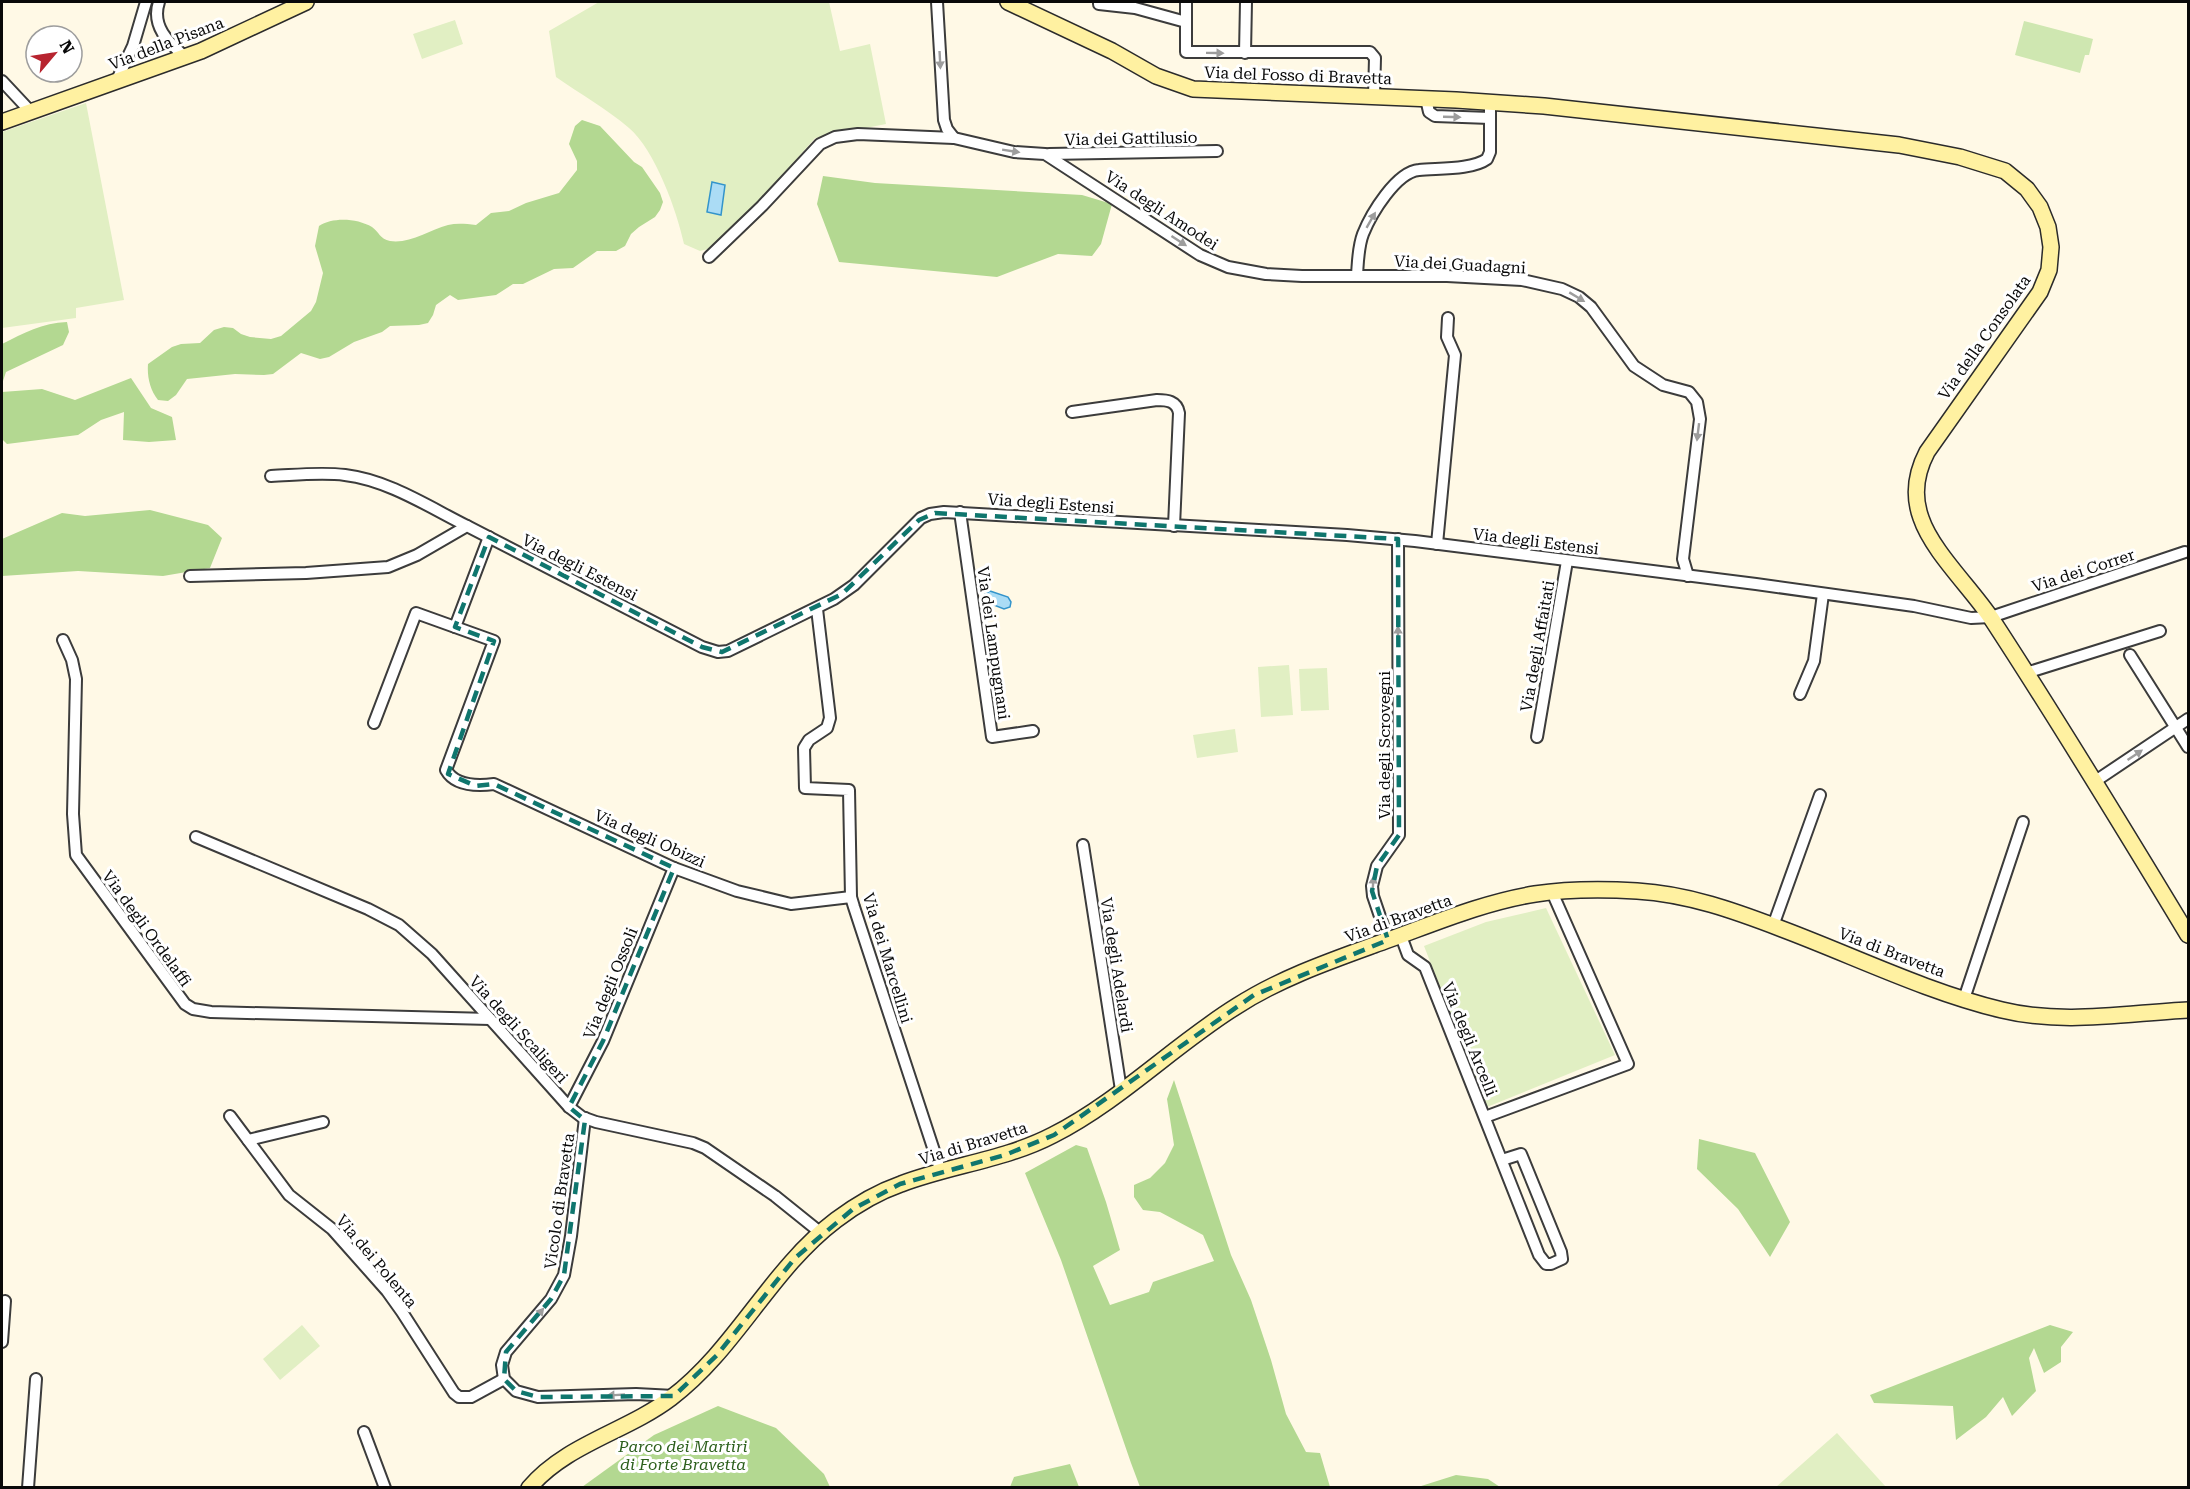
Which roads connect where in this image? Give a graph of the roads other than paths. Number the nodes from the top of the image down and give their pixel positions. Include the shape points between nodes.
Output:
1 (146, 2) edge
2 (159, 2) edge
3 (306, 2) edge
4 (937, 2) edge
5 (1008, 2) edge
6 (1099, 2) edge
7 (1186, 2) edge
8 (1246, 2) edge
9 (1186, 22) junction
10 (139, 29) junction
11 (160, 29) junction
12 (1245, 53) junction
13 (185, 57) junction
14 (2, 81) edge
15 (116, 82) junction
16 (1374, 96) junction
17 (1425, 99) junction
18 (1491, 102) junction
19 (31, 112) junction
20 (1490, 118) junction
21 (2, 122) edge
22 (954, 138) junction
23 (1217, 151) dead end
24 (1045, 154) junction
25 (709, 257) dead end
26 (1357, 276) junction
27 (1448, 318) dead end
28 (1072, 412) dead end
29 (271, 476) dead end
30 (960, 512) junction
31 (467, 526) junction
32 (1174, 526) junction
33 (489, 537) junction
34 (1398, 539) junction
35 (1437, 544) junction
36 (2185, 552) dead end
37 (1567, 561) junction
38 (190, 576) dead end
39 (1688, 576) junction
40 (1823, 594) junction
41 (817, 609) junction
42 (1991, 617) junction
43 (455, 627) junction
44 (2160, 631) dead end
45 (63, 640) dead end
46 (2130, 655) dead end
47 (2026, 673) junction
48 (1800, 694) dead end
49 (2188, 719) edge
50 (374, 723) dead end
51 (2176, 728) junction
52 (1033, 731) dead end
53 (1537, 737) dead end
54 (2188, 747) edge
55 (2094, 782) junction
56 (1820, 795) dead end
57 (2023, 822) dead end
58 (196, 837) dead end
59 (1083, 845) dead end
60 (674, 868) junction
61 (1552, 892) junction
62 (851, 897) junction
63 (1773, 926) junction
64 (2188, 935) edge
65 (1395, 938) junction
66 (2188, 996) edge
67 (1964, 999) junction
68 (2188, 1010) edge
69 (2171, 1011) junction
70 (490, 1019) junction
71 (1121, 1090) junction
72 (570, 1107) junction
73 (230, 1116) dead end
74 (1485, 1117) junction
75 (585, 1118) junction
76 (323, 1122) dead end
77 (248, 1140) junction
78 (1502, 1160) junction
79 (942, 1172) junction
80 (821, 1233) junction
81 (5, 1301) dead end
82 (2, 1342) edge
83 (504, 1379) junction
84 (36, 1380) dead end
85 (674, 1396) junction
86 (364, 1432) dead end
87 (28, 1488) edge
88 (385, 1488) edge
89 (529, 1488) edge

1 - 10 street
2 - 11 street
3 - 13 main road, Via della Pisana
4 -> 22 street via 944,120
5 - 16 main road, Via del Fosso di Bravetta via 1179,85 1213,91
6 - 9 street
7 - 9 street
8 - 12 street
9 -> 12 street via 1186,52
10 - 11 street
10 - 15 street
11 - 13 street
12 - 16 street via 1370,52 1375,58
13 - 15 main road, Via della Pisana
14 - 19 street
15 - 19 main road, Via della Pisana
16 - 17 main road, Via del Fosso di Bravetta
17 - 18 main road, Via del Fosso di Bravetta
17 -> 20 street via 1429,112 1435,116
18 - 20 street
18 - 42 main road, Via della Consolata via 1899,144 1996,167 2027,189 2040,207 2050,237 2046,278 2040,292 1930,446 1916,486 1918,511 1929,535
19 - 21 main road, Via della Pisana
26 -> 20 street via 1363,234 1393,187 1413,171 1485,162 1490,152
22 -> 24 street, Via degli Amodei via 1014,152
22 - 25 street, Via degli Amodei via 835,136 820,144
23 - 24 street, Via dei Gattilusio
24 -> 26 street, Via degli Amodei via 1216,263 1266,274
26 -> 39 street, Via dei Guadagni via 1522,280 1562,289 1594,311 1634,366 1656,381 1689,392 1700,419 1683,559
27 - 35 street via 1447,337 1455,354
28 - 32 street via 1157,400 1177,405
29 - 31 street, Via degli Estensi via 335,474 366,479
30 - 32 street, Via degli Estensi
30 - 41 street, Via degli Estensi via 923,517 851,588
30 - 52 street, Via dei Lampugnani via 992,737
31 - 33 street, Via degli Estensi
31 - 38 street via 388,567
32 - 34 street, Via degli Estensi
33 - 41 street, Via degli Estensi via 714,651 728,651
33 - 43 street
34 - 35 street, Via degli Estensi
65 -> 34 street, Via degli Scrovegni via 1372,891 1377,866 1399,835
35 - 37 street, Via degli Estensi
36 - 42 street, Via dei Correr
37 - 39 street, Via degli Estensi
37 - 53 street, Via degli Affaitati
39 - 40 street, Via degli Estensi
40 - 42 street, Via degli Estensi via 1971,618
40 - 48 street via 1814,661
41 - 62 street, Via dei Marcellini via 830,718 827,728 804,748 805,788 849,790
42 - 47 main road, Via della Consolata
43 - 50 street via 416,613
43 - 60 street, Via degli Obizzi via 494,641 446,770 450,777 479,786 494,784
44 - 47 street
45 - 70 street, Via degli Ordelaffi via 76,679 76,855 185,1004 211,1012
46 - 51 street
47 - 55 main road, Via della Consolata
49 - 51 street
51 - 54 street
55 -> 51 street
55 - 64 main road, Via della Consolata
56 - 63 street
57 - 67 street
58 - 70 street, Via degli Scaligeri via 394,922 432,954
59 - 71 street, Via degli Adelardi
60 - 62 street, Via degli Obizzi via 782,903
60 - 72 street, Via degli Ossoli via 603,1041
61 - 63 main road, Via di Bravetta via 1641,891 1673,895
61 - 65 main road, Via di Bravetta via 1506,900
61 - 74 street via 1628,1064
62 - 79 street, Via dei Marcellini
63 - 67 main road, Via di Bravetta
65 - 71 main road, Via di Bravetta via 1310,969 1254,995
65 - 74 street, Via degli Arcelli via 1408,955 1425,967
66 - 69 main road
67 - 69 main road, Via di Bravetta via 2015,1013 2049,1017
68 - 69 main road, Via di Bravetta
70 - 72 street, Via degli Scaligeri
71 - 79 main road, Via di Bravetta via 1044,1139 1005,1155
72 - 75 street, Via degli Scaligeri
73 - 77 street, Via dei Polenta
74 - 78 street, Via degli Arcelli
75 - 80 street, Via degli Scaligeri via 705,1148
83 -> 75 street, Vicolo di Bravetta via 502,1365 506,1352 551,1299 564,1275
76 - 77 street
77 - 83 street, Via dei Polenta via 288,1195 324,1221 368,1269 402,1312 454,1393 471,1397
78 - 78 street, Via degli Arcelli via 1543,1262 1558,1262 1562,1259 1560,1252 1521,1155
79 - 80 main road, Via di Bravetta via 883,1192
80 - 85 main road, Via di Bravetta via 795,1258 717,1355
81 - 82 street
85 -> 83 street via 538,1397 516,1391
84 - 87 street
85 - 89 main road, Via di Bravetta via 556,1462
86 - 88 street

